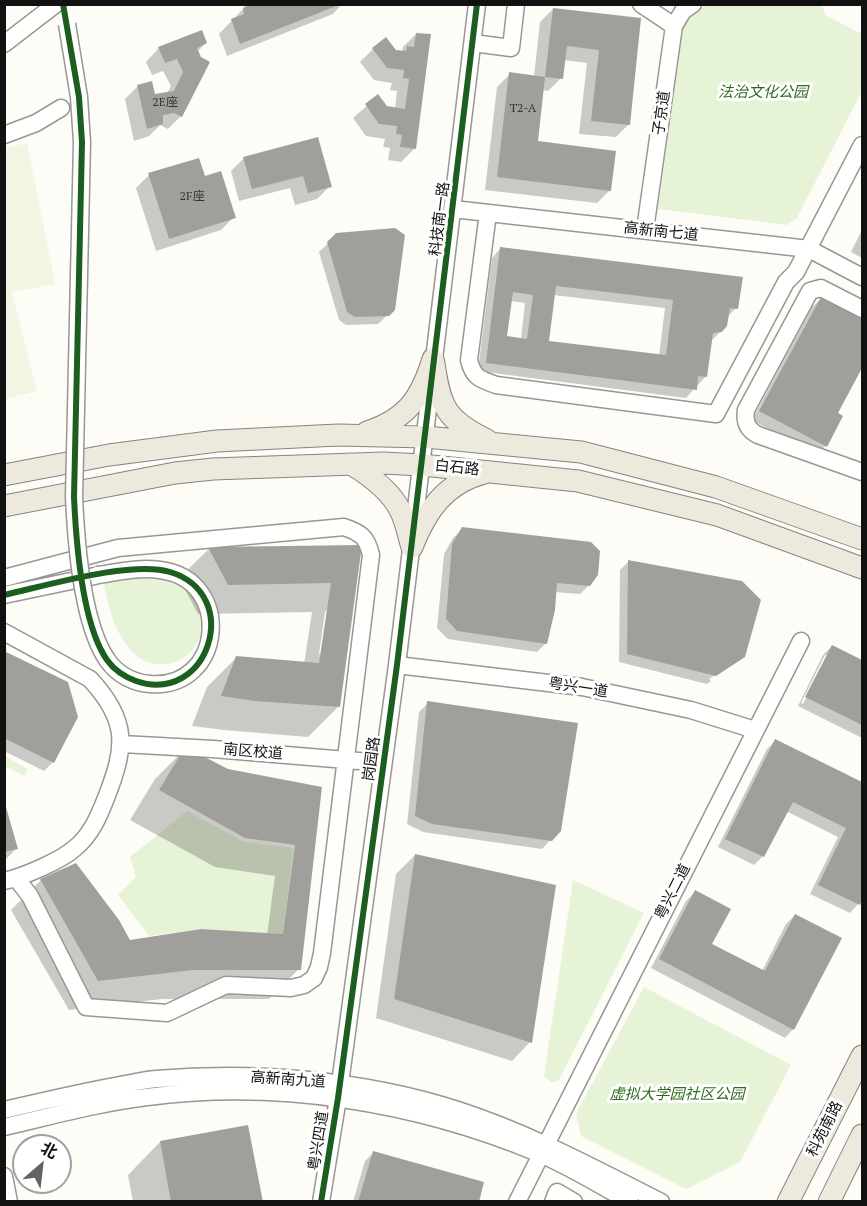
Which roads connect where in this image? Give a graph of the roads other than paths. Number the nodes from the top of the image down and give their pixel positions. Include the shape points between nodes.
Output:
1 (56, 4) edge
2 (63, 4) edge
3 (477, 4) edge
4 (516, 4) edge
5 (641, 4) edge
6 (689, 5) edge
7 (674, 26) junction
8 (473, 43) junction
9 (4, 44) edge
10 (61, 108) dead end
11 (4, 135) edge
12 (862, 145) edge
13 (453, 209) junction
14 (488, 213) junction
15 (645, 230) junction
16 (809, 249) junction
17 (796, 272) junction
18 (862, 277) edge
19 (862, 309) edge
20 (778, 350) junction
21 (433, 359) junction
22 (354, 436) junction
23 (426, 437) junction
24 (495, 444) junction
25 (351, 464) junction
26 (422, 465) junction
27 (487, 472) junction
28 (862, 472) edge
29 (4, 475) edge
30 (4, 506) edge
31 (862, 540) edge
32 (412, 547) junction
33 (862, 568) edge
34 (4, 578) edge
35 (4, 595) edge
36 (4, 632) edge
37 (801, 641) dead end
38 (397, 665) junction
39 (755, 730) junction
40 (122, 744) junction
41 (345, 760) junction
42 (383, 763) junction
43 (10, 880) edge
44 (862, 1056) edge
45 (339, 1091) junction
46 (4, 1110) edge
47 (4, 1127) edge
48 (862, 1135) edge
49 (543, 1149) junction
50 (4, 1176) edge
51 (9, 1202) edge
52 (321, 1202) edge
53 (517, 1202) edge
54 (553, 1202) edge
55 (574, 1202) edge
56 (630, 1202) edge
57 (661, 1202) edge
58 (788, 1202) edge
59 (829, 1202) edge

1 - 9 street
2 - 35 street, bridge via 79,97 82,142 74,480 77,542 80,564 82,575 84,586 85,597 101,650 117,671 129,679 156,684 177,680 194,669 210,642 212,623 202,596 187,580 169,572 128,570 97,575 85,578 74,580 39,588
3 - 8 street, 科技南一路
4 - 8 street via 511,48
5 - 7 street
6 - 7 street
7 - 15 street, 子京道
8 - 13 street, 科技南一路
10 - 11 street
12 - 16 street
13 - 14 street, 高新南七道
13 - 21 street, 科技南一路
14 - 15 street, 高新南七道
14 - 17 street via 469,360 472,372 496,385 716,414 786,282
15 - 16 street, 高新南七道
16 - 17 street
16 - 18 street, 高新南七道
17 - 20 street via 793,286 764,342
19 - 20 street via 821,288 810,291
20 - 28 street via 746,410 747,427 758,435
21 - 22 main road via 426,381 403,415
21 - 23 street, 科技南一路
21 - 24 main road via 443,405 460,424
22 - 23 main road, 白石路
22 - 29 main road, 白石路 via 275,437 164,447
23 - 24 main road, 白石路
23 - 26 street, 岗园路
24 - 31 main road, 白石路 via 581,452 716,487
25 - 26 main road, 白石路
25 - 30 main road, 白石路 via 175,473
25 - 32 main road via 392,498
26 - 27 main road, 白石路
26 - 32 street, 岗园路
27 - 32 main road via 469,477 444,493 427,514
27 - 33 main road, 白石路 via 578,481 717,515
32 - 38 street, 岗园路
34 - 41 street via 118,548 344,527 359,532 369,543 371,555
36 - 40 street via 90,679 119,724
37 - 39 street, 粤兴二道
38 - 39 street, 粤兴一道 via 582,687 691,710
38 - 42 street, 岗园路
39 - 49 street, 粤兴二道
40 - 41 street, 南区校道
40 - 43 street via 117,770 88,834 67,855
41 - 42 street, 南区校道
41 - 43 street via 322,953 314,978 304,984 291,988 226,985 167,1013 86,1007 30,896
42 - 45 street, 岗园路
44 - 58 main road, 科苑南路
45 - 46 street, 高新南九道 via 270,1078 154,1079
45 - 47 street, 高新南九道 via 208,1092 147,1097
45 - 49 street, 高新南九道 via 379,1090 432,1102 487,1120
45 - 52 street, 粤兴四道
48 - 59 main road
49 - 53 street, 粤兴二道
49 - 56 street, 高新南九道
49 - 57 street, 高新南九道
50 - 51 street
54 - 55 street via 557,1192

